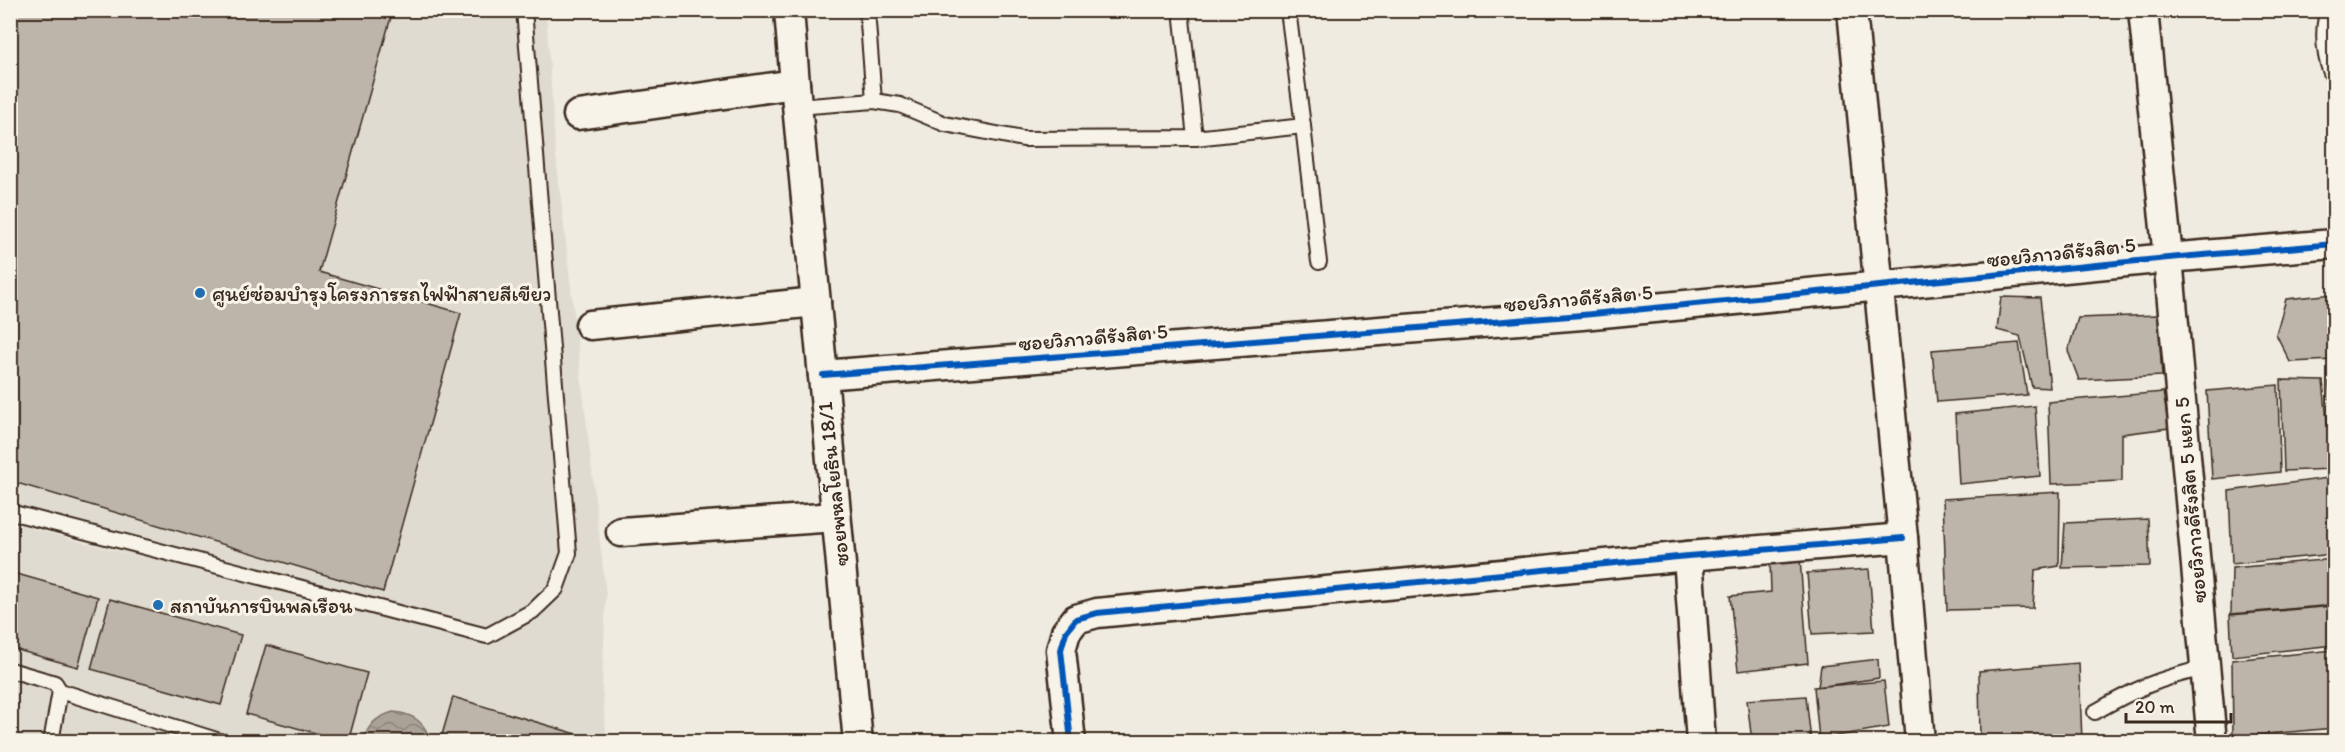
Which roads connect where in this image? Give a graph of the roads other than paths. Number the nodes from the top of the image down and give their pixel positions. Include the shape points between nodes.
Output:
1 (524, 10) edge
2 (789, 10) edge
3 (867, 10) edge
4 (1181, 10) edge
5 (1288, 10) edge
6 (1852, 10) edge
7 (2143, 10) edge
8 (2328, 10) edge
9 (2334, 79) edge
10 (796, 96) junction
11 (874, 101) junction
12 (578, 115) dead end
13 (1303, 126) junction
14 (1195, 138) junction
15 (2334, 244) edge
16 (2168, 258) junction
17 (1319, 262) dead end
18 (1879, 287) junction
19 (816, 302) junction
20 (590, 325) dead end
21 (823, 375) junction
22 (10, 512) edge
23 (836, 517) junction
24 (621, 532) dead end
25 (1903, 538) junction
26 (1688, 556) junction
27 (2205, 668) junction
28 (10, 670) edge
29 (60, 691) junction
30 (2095, 712) dead end
31 (51, 741) edge
32 (223, 741) edge
33 (858, 741) edge
34 (1071, 741) edge
35 (1701, 741) edge
36 (1920, 741) edge
37 (2212, 741) edge

1 - 22 lane via 569,554 556,589 533,611 487,636
2 - 10 street, ซอยพหลโยธิน 18/1
3 - 11 lane
4 - 14 lane
5 - 13 lane
6 - 18 street
7 - 16 street, ซอยวิภาวดีรังสิต 5 แยก 5
8 - 9 lane via 2326,56
10 - 11 lane
10 - 12 street
10 - 19 street, ซอยพหลโยธิน 18/1
11 - 14 lane via 900,105 945,124 1023,139
13 - 14 lane
13 - 17 lane
15 - 16 street, ซอยวิภาวดีรังสิต 5
16 - 18 street, ซอยวิภาวดีรังสิต 5
16 - 27 street, ซอยวิภาวดีรังสิต 5 แยก 5
18 - 21 street, ซอยวิภาวดีรังสิต 5 via 1582,315
18 - 25 street
19 - 20 street
19 - 21 street, ซอยพหลโยธิน 18/1
21 - 23 street, ซอยพหลโยธิน 18/1
23 - 24 street
23 - 33 street, ซอยพหลโยธิน 18/1
25 - 26 street
25 - 36 street
26 - 34 street via 1097,613 1076,619 1066,632 1061,650
26 - 35 street
27 - 30 lane via 2169,676 2134,690
27 - 37 street, ซอยวิภาวดีรังสิต 5 แยก 5
28 - 29 lane via 56,683
29 - 31 lane
29 - 32 lane

